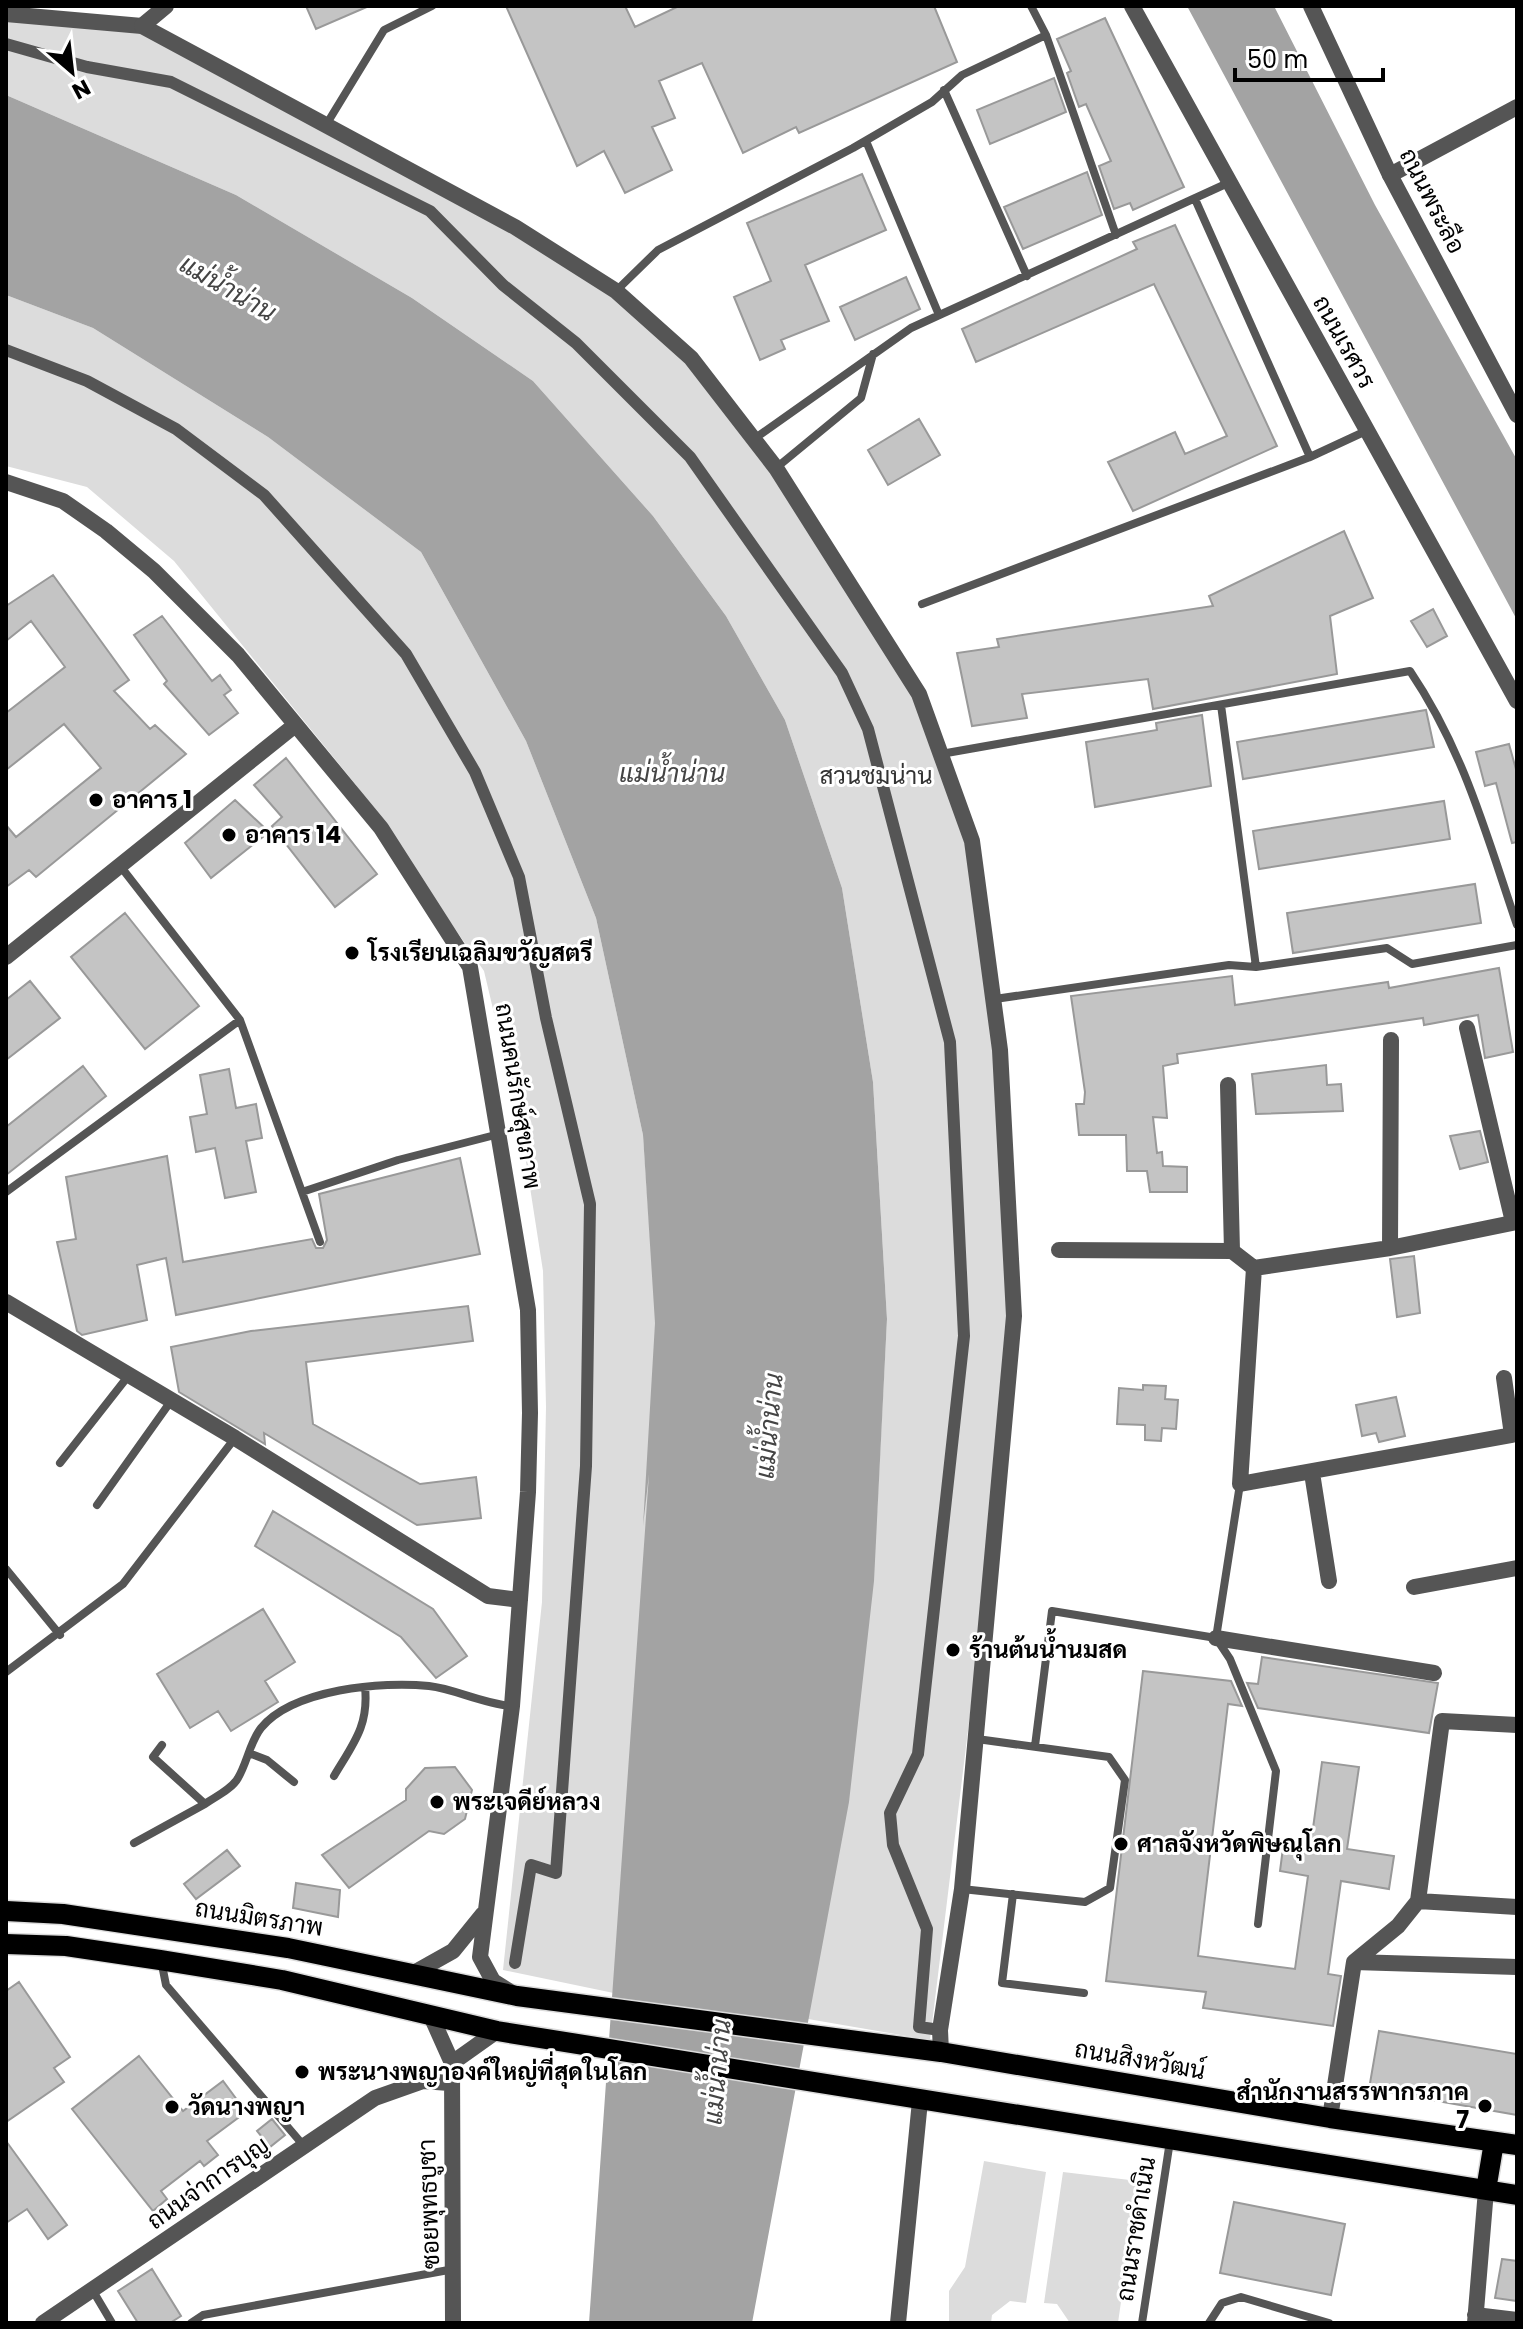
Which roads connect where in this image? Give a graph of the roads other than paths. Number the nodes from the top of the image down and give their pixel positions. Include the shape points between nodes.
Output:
1 (166, 6) edge
2 (432, 6) edge
3 (1031, 6) edge
4 (1132, 6) edge
5 (1311, 6) edge
6 (6, 14) edge
7 (142, 26) junction
8 (1046, 35) junction
9 (6, 44) edge
10 (944, 90) junction
11 (1517, 107) edge
12 (326, 125) junction
13 (866, 141) junction
14 (1390, 175) junction
15 (1228, 183) junction
16 (1195, 199) junction
17 (1116, 235) junction
18 (1027, 276) junction
19 (616, 291) junction
20 (939, 315) junction
21 (6, 350) edge
22 (873, 353) junction
23 (1517, 415) edge
24 (1366, 431) junction
25 (754, 439) junction
26 (1310, 457) junction
27 (776, 468) junction
28 (6, 482) edge
29 (922, 604) dead end
30 (1517, 701) edge
31 (1221, 705) junction
32 (294, 726) junction
33 (941, 754) junction
34 (121, 867) junction
35 (1517, 925) edge
36 (1517, 945) edge
37 (6, 957) edge
38 (1256, 967) junction
39 (995, 999) junction
40 (240, 1020) junction
41 (1467, 1028) dead end
42 (1391, 1040) dead end
43 (1228, 1085) dead end
44 (500, 1134) junction
45 (6, 1192) edge
46 (302, 1192) junction
47 (1515, 1222) edge
48 (320, 1242) dead end
49 (1390, 1248) junction
50 (1059, 1250) dead end
51 (1232, 1251) junction
52 (1254, 1268) junction
53 (6, 1302) edge
54 (129, 1375) junction
55 (1504, 1378) dead end
56 (171, 1400) junction
57 (235, 1438) junction
58 (60, 1463) dead end
59 (1312, 1473) junction
60 (1240, 1484) junction
61 (97, 1505) dead end
62 (1517, 1568) edge
63 (6, 1569) edge
64 (1329, 1581) dead end
65 (1414, 1587) dead end
66 (520, 1600) junction
67 (60, 1635) junction
68 (1216, 1638) junction
69 (6, 1672) edge
70 (1434, 1673) dead end
71 (365, 1687) junction
72 (512, 1706) junction
73 (1517, 1725) edge
74 (977, 1739) junction
75 (162, 1745) dead end
76 (1035, 1746) junction
77 (249, 1753) junction
78 (334, 1776) dead end
79 (294, 1782) dead end
80 (205, 1804) junction
81 (134, 1843) dead end
82 (962, 1889) junction
83 (1013, 1894) junction
84 (1418, 1901) junction
85 (1517, 1907) edge
86 (6, 1911) edge
87 (484, 1913) junction
88 (1258, 1924) dead end
89 (6, 1944) edge
90 (160, 1960) junction
91 (1354, 1962) junction
92 (515, 1963) dead end
93 (1517, 1967) edge
94 (412, 1974) junction
95 (504, 1990) junction
96 (1084, 1993) dead end
97 (431, 2016) junction
98 (940, 2030) junction
99 (497, 2031) junction
100 (897, 2047) joint
101 (941, 2052) junction
102 (452, 2063) junction
103 (449, 2083) junction
104 (912, 2099) junction
105 (1330, 2118) junction
106 (1170, 2140) junction
107 (1494, 2142) junction
108 (1517, 2145) edge
109 (304, 2146) junction
110 (1486, 2190) junction
111 (1517, 2195) edge
112 (455, 2269) junction
113 (93, 2291) junction
114 (1475, 2319) edge
115 (1517, 2320) edge
116 (43, 2323) edge
117 (112, 2323) edge
118 (191, 2323) edge
119 (453, 2323) edge
120 (898, 2323) edge
121 (1142, 2323) edge
122 (1209, 2323) edge
123 (1329, 2323) edge

1 - 7 street
2 - 12 lane via 384,30
3 - 8 lane
4 - 15 street, ถนนเรศวร
5 - 14 street, ถนนพระลือ
6 - 7 street
7 - 12 street
8 - 10 lane via 962,75
8 - 17 lane
9 - 98 street via 87,67 171,82 430,211 503,285 576,343 690,457 842,673 868,729 950,1042 964,1336 918,1754 890,1813 893,1845 927,1929 919,2027
10 - 13 lane
10 - 18 lane
11 - 14 street
12 - 19 street via 515,227
13 - 19 lane via 658,250
13 - 20 lane
14 - 23 street, ถนนพระลือ
15 - 16 lane
15 - 24 street, ถนนเรศวร
16 - 17 lane
16 - 26 lane
17 - 18 lane
18 - 20 lane
19 - 25 street via 691,358
20 - 22 lane
21 - 92 street via 87,381 176,429 264,495 406,654 475,772 519,877 590,1204 586,1466 556,1873 531,1865
22 - 25 lane
22 - 27 lane via 861,398
24 - 26 lane
24 - 30 street, ถนนเรศวร
25 - 27 street
26 - 29 lane
27 - 33 street via 919,694
28 - 32 street, ถนนคนรักษ์สุขภาพ via 63,501 154,571 238,655
31 - 33 lane
31 - 35 lane via 1410,671 1460,757
31 - 38 lane
32 - 34 street
32 - 44 street, ถนนคนรักษ์สุขภาพ via 381,828 470,967
33 - 39 street via 972,841
34 - 37 street
34 - 40 lane
36 - 38 lane via 1412,964 1387,948
38 - 39 lane via 1229,965
39 - 74 street via 1014,1316
40 - 45 lane
40 - 46 lane
41 - 47 street
42 - 49 street
43 - 51 street
44 - 46 lane
44 - 66 street, ถนนคนรักษ์สุขภาพ via 528,1310 528,1492
46 - 48 lane
47 - 49 street
49 - 52 street
50 - 51 street
51 - 52 street
52 - 60 street
53 - 54 street
54 - 56 street
54 - 58 lane
55 - 59 street via 1512,1435
56 - 57 street
56 - 61 lane
57 - 66 street via 488,1596
57 - 67 lane via 123,1584
59 - 60 street
59 - 64 street
60 - 68 lane
62 - 65 street
63 - 67 lane
66 - 72 street, ถนนคนรักษ์สุขภาพ
67 - 69 lane
68 - 70 street
68 - 76 lane via 1052,1611
68 - 88 lane via 1230,1659 1276,1771
71 - 72 lane via 430,1686 484,1704
71 - 77 lane via 292,1705 261,1728
71 - 78 lane via 367,1711 360,1733
72 - 87 street, ถนนคนรักษ์สุขภาพ
73 - 84 street via 1442,1721
74 - 76 lane
74 - 82 street
75 - 80 lane via 153,1757
76 - 83 lane via 1109,1757 1125,1780 1110,1888 1085,1902
77 - 79 lane
77 - 80 lane via 237,1781
80 - 81 lane
82 - 83 lane
82 - 98 street
83 - 96 lane via 1002,1983
84 - 85 street
84 - 91 street via 1398,1926
86 - 94 main road, ถนนมิตรภาพ via 63,1914 273,1946
87 - 94 street via 453,1951
87 - 95 street, ถนนคนรักษ์สุขภาพ via 480,1957
89 - 90 main road via 66,1946
90 - 97 main road via 282,1980
90 - 109 lane via 166,1985
91 - 93 street
91 - 105 street
94 - 95 main road, ถนนมิตรภาพ
95 - 100 main road, ถนนมิตรภาพ
97 - 99 main road
97 - 102 street
98 - 101 street
99 - 102 street
99 - 104 main road
100 - 101 main road, ถนนสิงหวัฒน์
101 - 105 main road, ถนนสิงหวัฒน์
102 - 103 street, ซอยพุทธบูชา
103 - 109 street, ถนนจ่าการบุญ via 400,2086
103 - 112 street, ซอยพุทธบูชา
104 - 106 main road
104 - 120 street
105 - 107 main road, ถนนสิงหวัฒน์
106 - 110 main road
106 - 121 lane, ถนนราชดำเนิน
107 - 108 main road, ถนนสิงหวัฒน์
107 - 110 main road
109 - 113 street, ถนนจ่าการบุญ
110 - 111 main road
110 - 114 street
112 - 118 lane via 203,2315
112 - 119 street, ซอยพุทธบูชา
113 - 116 street, ถนนจ่าการบุญ
113 - 117 lane
114 - 115 street
122 - 123 lane via 1222,2303 1241,2297

